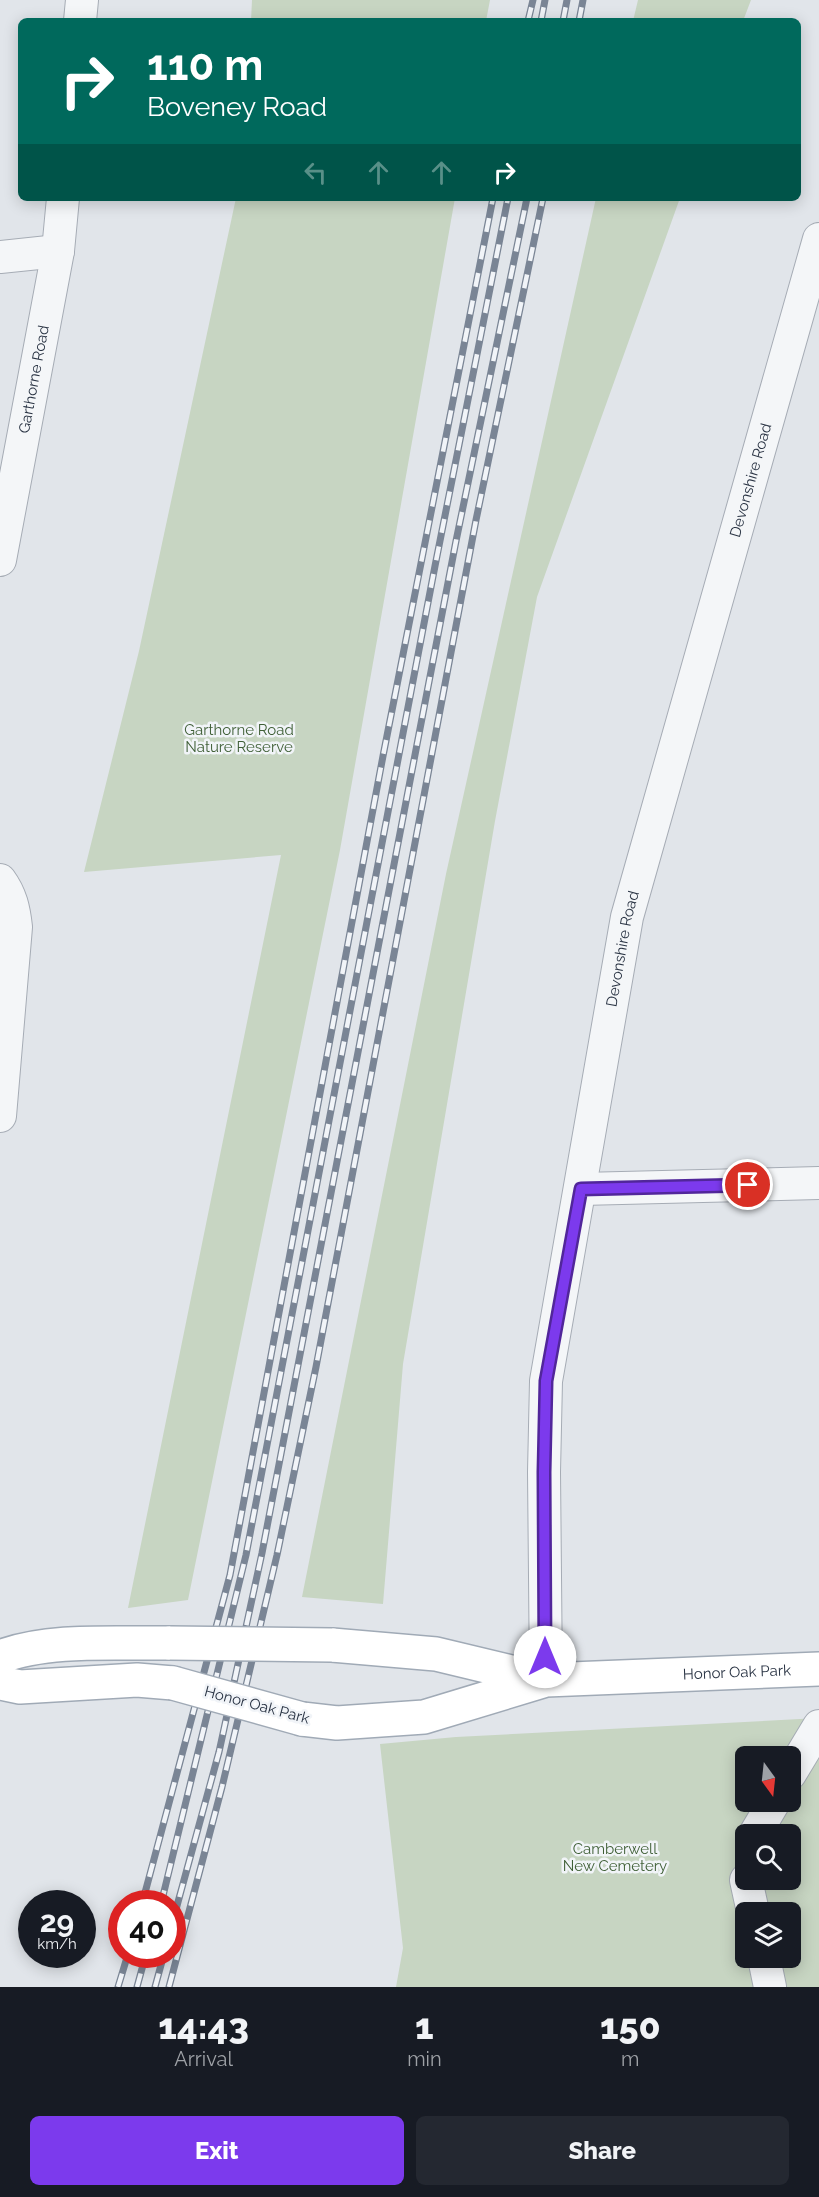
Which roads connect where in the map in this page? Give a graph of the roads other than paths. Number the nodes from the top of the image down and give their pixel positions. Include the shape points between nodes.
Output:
1 (82, 0) edge
2 (80, 18) edge
3 (63, 201) edge
4 (819, 239) edge
5 (58, 251) junction
6 (0, 257) edge
7 (0, 559) edge
8 (0, 880) edge
9 (0, 1116) edge
10 (819, 1183) edge
11 (581, 1189) junction
12 (0, 1657) edge
13 (819, 1669) edge
14 (546, 1680) junction
15 (0, 1683) edge
16 (819, 1726) edge
17 (801, 1756) edge
18 (766, 1968) edge
19 (770, 1987) edge

1 - 2 street
3 - 5 street, Garthorne Road
4 - 11 street, Devonshire Road via 627,917
5 - 6 street
5 - 7 street, Garthorne Road
8 - 9 street via 14,909 16,927
10 - 11 street
11 - 14 street, Devonshire Road via 546,1381
12 - 14 main road, Honor Oak Park, bridge via 21,1649 59,1645 332,1645 436,1653
13 - 14 main road, Honor Oak Park
14 - 15 main road, Honor Oak Park, bridge via 424,1717 337,1723 302,1719 173,1683 137,1680 20,1687
16 - 17 street
18 - 19 street

